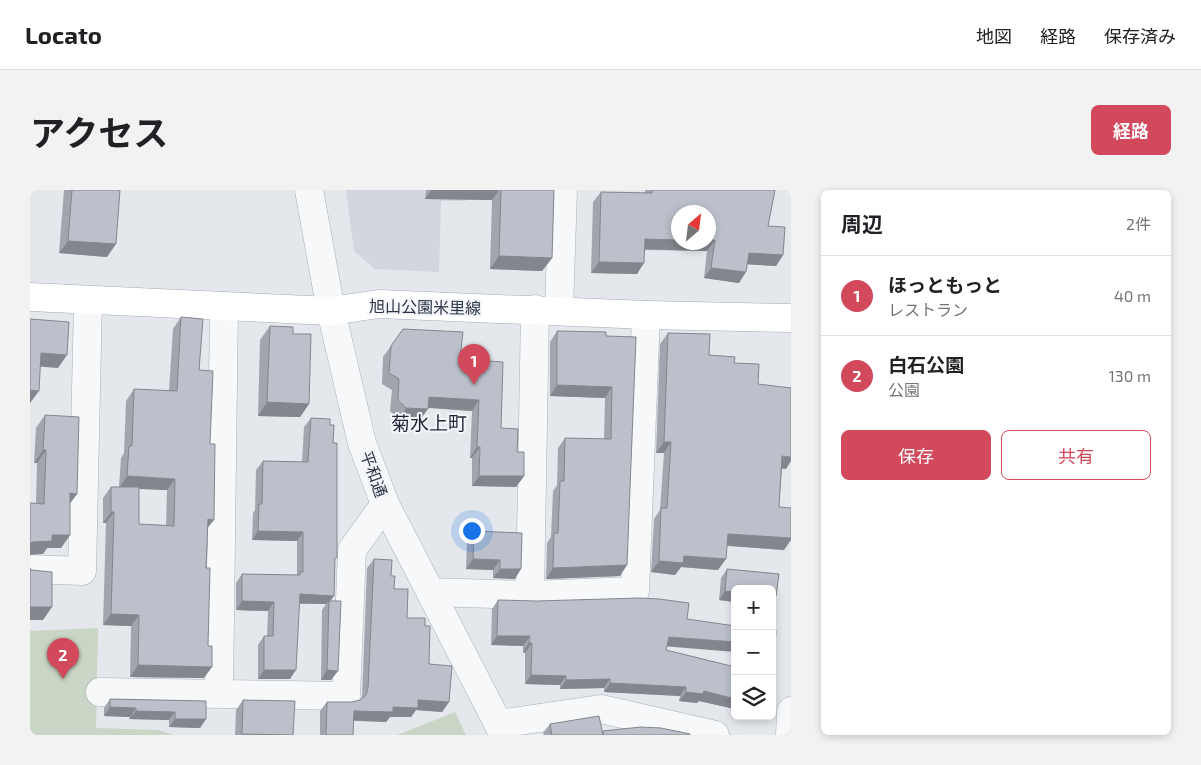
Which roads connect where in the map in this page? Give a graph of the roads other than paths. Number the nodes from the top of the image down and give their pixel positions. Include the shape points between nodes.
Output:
1 (309, 190) edge
2 (563, 190) edge
3 (30, 297) edge
4 (88, 300) junction
5 (224, 306) junction
6 (547, 310) junction
7 (331, 311) junction
8 (646, 314) junction
9 (791, 318) edge
10 (385, 504) junction
11 (30, 569) edge
12 (430, 592) junction
13 (530, 595) junction
14 (100, 692) dead end
15 (219, 694) junction
16 (791, 713) edge
17 (501, 730) edge
18 (714, 735) edge
19 (790, 735) edge

1 - 7 street, 平和通
2 - 6 street
3 - 4 main road, 旭山公園米里線
4 - 5 main road, 旭山公園米里線
4 - 11 street via 82,571
5 - 7 main road, 旭山公園米里線
5 - 15 street
6 - 7 main road, 旭山公園米里線 via 379,304
6 - 8 main road, 旭山公園米里線
6 - 13 street
7 - 10 street, 平和通 via 362,443
8 - 9 main road, 旭山公園米里線
8 - 13 street via 634,591
10 - 12 street, 平和通
10 - 15 street via 352,550 346,696
12 - 13 street
12 - 17 street, 平和通
14 - 15 street
16 - 19 street
17 - 18 street via 602,709

